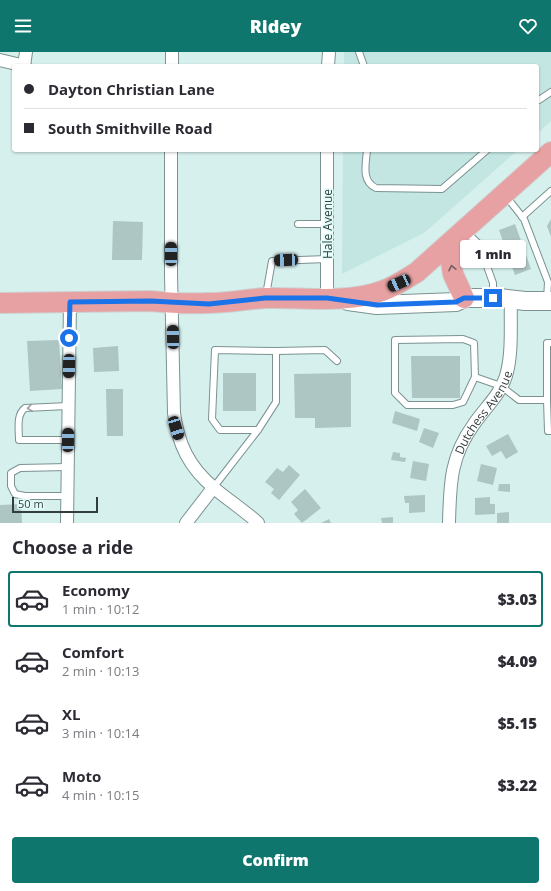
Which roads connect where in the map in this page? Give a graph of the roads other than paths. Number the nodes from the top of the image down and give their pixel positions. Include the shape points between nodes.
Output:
1 (26, 52) edge
2 (172, 52) edge
3 (328, 52) edge
4 (359, 52) edge
5 (0, 60) edge
6 (17, 64) edge
7 (25, 64) edge
8 (172, 64) edge
9 (328, 64) edge
10 (363, 64) edge
11 (551, 92) edge
12 (539, 99) edge
13 (172, 152) edge
14 (327, 152) edge
15 (367, 152) edge
16 (486, 152) edge
17 (551, 152) edge
18 (551, 191) edge
19 (504, 194) junction
20 (522, 217) junction
21 (298, 224) dead end
22 (328, 224) junction
23 (460, 234) junction
24 (327, 259) junction
25 (265, 298) junction
26 (327, 298) junction
27 (464, 298) junction
28 (502, 299) junction
29 (549, 301) edge
30 (70, 302) junction
31 (0, 303) edge
32 (173, 303) junction
33 (551, 343) edge
34 (276, 351) junction
35 (337, 361) dead end
36 (475, 377) junction
37 (502, 386) junction
38 (547, 400) junction
39 (68, 406) junction
40 (258, 430) junction
41 (551, 431) edge
42 (68, 440) junction
43 (68, 467) junction
44 (213, 488) junction
45 (67, 496) junction
46 (67, 523) edge
47 (186, 523) edge
48 (258, 523) edge
49 (449, 523) edge

1 - 7 street
2 - 8 street
3 - 9 street
4 - 10 lane
5 - 6 street
11 - 12 lane
13 - 32 street
14 - 22 street, Hale Avenue
15 - 16 lane via 366,179 371,186 442,190
17 - 19 main road
18 - 20 lane
19 - 20 lane
19 - 23 main road
20 - 29 lane via 548,282
21 - 22 lane
22 - 24 street, Hale Avenue
23 - 26 main road via 417,272 399,283 365,296
27 -> 23 main road via 453,274 451,262
23 - 28 lane via 479,244 493,283
24 - 25 lane via 272,261
24 - 26 street, Hale Avenue
25 - 26 main road
25 - 32 main road via 209,304
26 - 27 main road via 377,305 456,302
27 - 28 main road
28 - 29 main road
28 - 37 street, Dutchess Avenue via 510,352
30 - 31 main road
30 - 32 main road
30 - 39 street
32 - 44 street via 176,428 188,458
33 - 38 lane via 547,343
34 - 35 lane via 325,350
34 - 40 lane via 276,402
34 - 40 lane via 215,350 212,419 220,430
36 - 36 lane via 474,343 464,339 395,340 394,393 407,405 453,405 464,402
36 - 37 lane
37 - 38 lane via 520,400
37 - 49 street, Dutchess Avenue via 490,406 465,437 458,453 452,470
38 - 41 lane via 548,431
39 - 42 street
39 -> 42 lane via 25,408 19,417 19,440
40 - 44 lane
42 - 43 street
43 - 45 street
43 - 45 lane via 20,468 11,473 11,486 15,494
44 - 47 street
44 - 48 street
45 - 46 street

